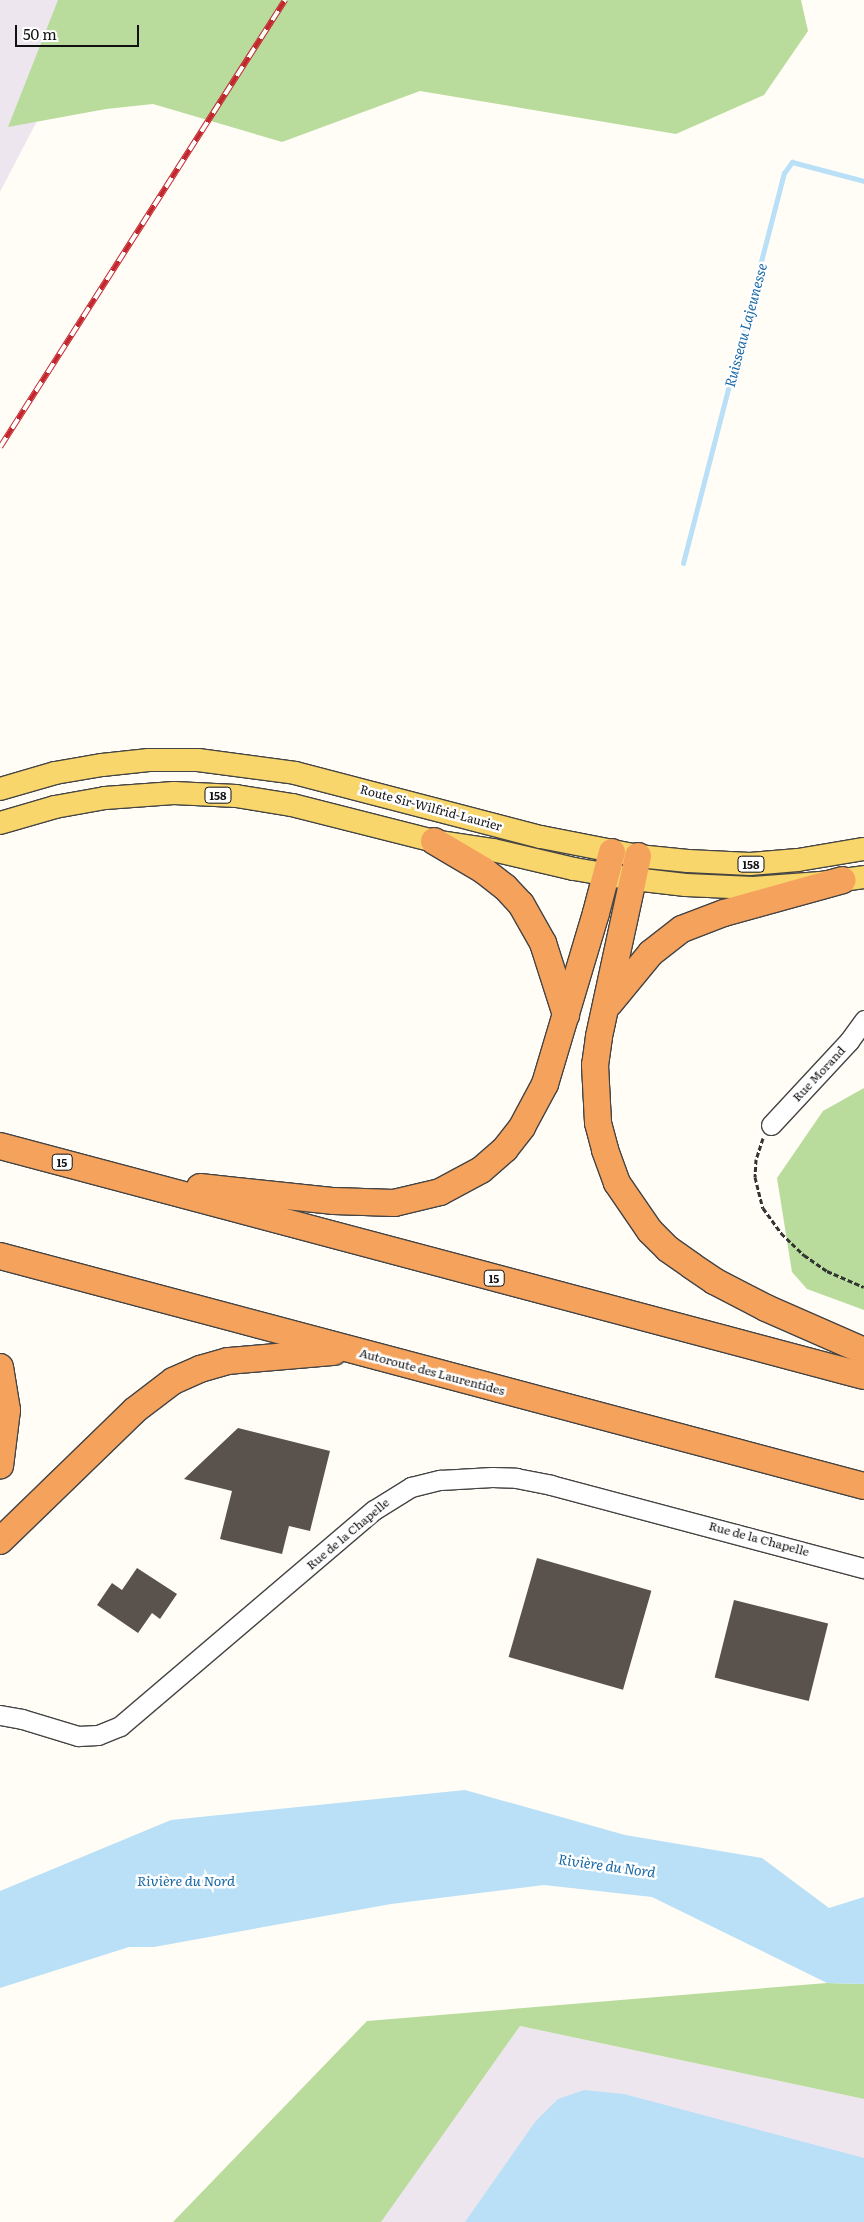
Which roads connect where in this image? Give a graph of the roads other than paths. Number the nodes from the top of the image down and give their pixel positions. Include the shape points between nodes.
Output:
1 (0, 789) edge
2 (0, 823) edge
3 (434, 841) junction
4 (864, 849) edge
5 (609, 864) junction
6 (636, 868) junction
7 (854, 879) edge
8 (606, 1009) junction
9 (566, 1015) junction
10 (864, 1020) edge
11 (771, 1125) road end
12 (0, 1146) edge
13 (124, 1179) junction
14 (0, 1256) edge
15 (355, 1351) junction
16 (864, 1351) edge
17 (0, 1367) edge
18 (864, 1376) edge
19 (0, 1466) edge
20 (864, 1486) edge
21 (0, 1541) edge
22 (864, 1568) edge
23 (0, 1715) edge

1 - 5 main road, Route Sir-Wilfrid-Laurier / 158 via 55,773 102,765 175,759 220,762 303,775 541,837
2 - 3 main road, Route Sir-Wilfrid-Laurier / 158 via 55,807 105,798 194,794 272,801
3 - 5 main road, Route Sir-Wilfrid-Laurier / 158
3 - 9 highway via 484,870 521,904 544,943
4 - 6 main road, Route Sir-Wilfrid-Laurier / 158 via 750,864 688,861
5 - 6 main road, Route Sir-Wilfrid-Laurier / 158
5 - 9 highway
6 - 7 main road, Route Sir-Wilfrid-Laurier / 158 via 686,885 753,888
6 - 8 highway
7 - 8 highway via 724,913 682,929 651,953
8 - 16 highway via 595,1065 598,1123 614,1175 637,1215 668,1249 714,1281
9 - 13 highway via 545,1084 522,1127 505,1149 481,1170 440,1192 411,1201 376,1204
10 - 11 street, Rue Morand via 849,1041
12 - 13 highway, 15
13 - 18 highway, 15
14 - 15 highway, Autoroute des Laurentides
15 - 20 highway, Autoroute des Laurentides
15 - 21 highway via 228,1361 173,1381 135,1410
17 - 19 highway via 7,1410
22 - 23 street, Rue de la Chapelle via 542,1483 492,1477 440,1480 411,1487 386,1501 132,1717 108,1732 78,1736

